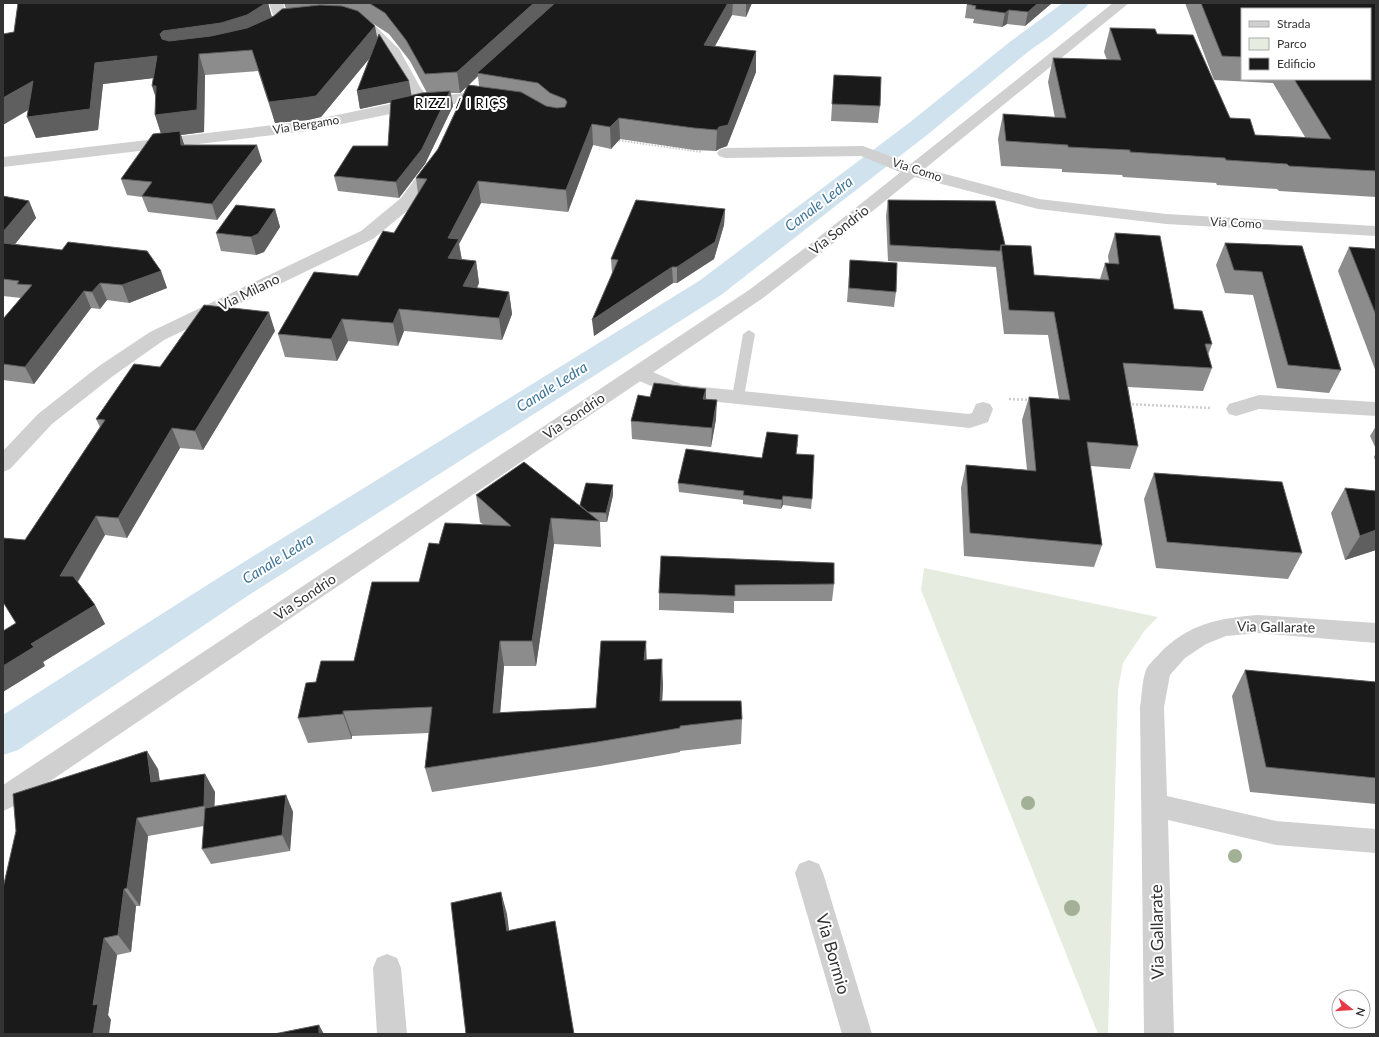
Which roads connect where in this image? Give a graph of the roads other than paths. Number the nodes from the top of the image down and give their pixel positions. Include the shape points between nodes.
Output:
1 (276, 3) edge
2 (1122, 3) edge
3 (344, 18) edge
4 (313, 21) edge
5 (282, 24) junction
6 (270, 33) edge
7 (481, 83) edge
8 (465, 98) junction
9 (424, 102) junction
10 (503, 104) edge
11 (456, 118) edge
12 (443, 145) edge
13 (725, 154) road end
14 (3, 162) edge
15 (906, 168) junction
16 (1376, 231) edge
17 (749, 334) dead end
18 (639, 373) junction
19 (738, 397) junction
20 (983, 408) road end
21 (1236, 409) road end
22 (1376, 409) edge
23 (3, 464) edge
24 (1376, 633) edge
25 (3, 799) edge
26 (1154, 805) junction
27 (1376, 841) edge
28 (809, 873) dead end
29 (387, 968) dead end
30 (392, 1034) edge
31 (857, 1034) edge
32 (1159, 1034) edge

1 - 5 street
2 - 15 street, Via Sondrio
3 - 9 street via 366,25 394,52
4 - 5 street
5 - 6 street
7 - 8 street
8 - 9 street, Via Bergamo
8 - 10 street
8 - 11 street
9 - 14 street, Via Bergamo via 308,126
12 - 23 street, Via Milano via 434,166 407,202 367,235 157,336 106,371 45,419
13 - 15 street, Via Como via 863,151
15 - 16 street, Via Como via 1038,204 1166,219
15 - 18 street, Via Sondrio via 815,249 756,294
17 - 19 lane
18 - 19 street via 680,391
18 - 25 street, Via Sondrio
19 - 20 street via 970,421 981,417
21 - 22 street via 1259,402
24 - 26 street, Via Gallarate via 1258,624 1225,627 1198,637 1177,651 1158,671 1152,707
26 - 27 street via 1276,833
26 - 32 street, Via Gallarate
28 - 31 street, Via Bormio
29 - 30 street

